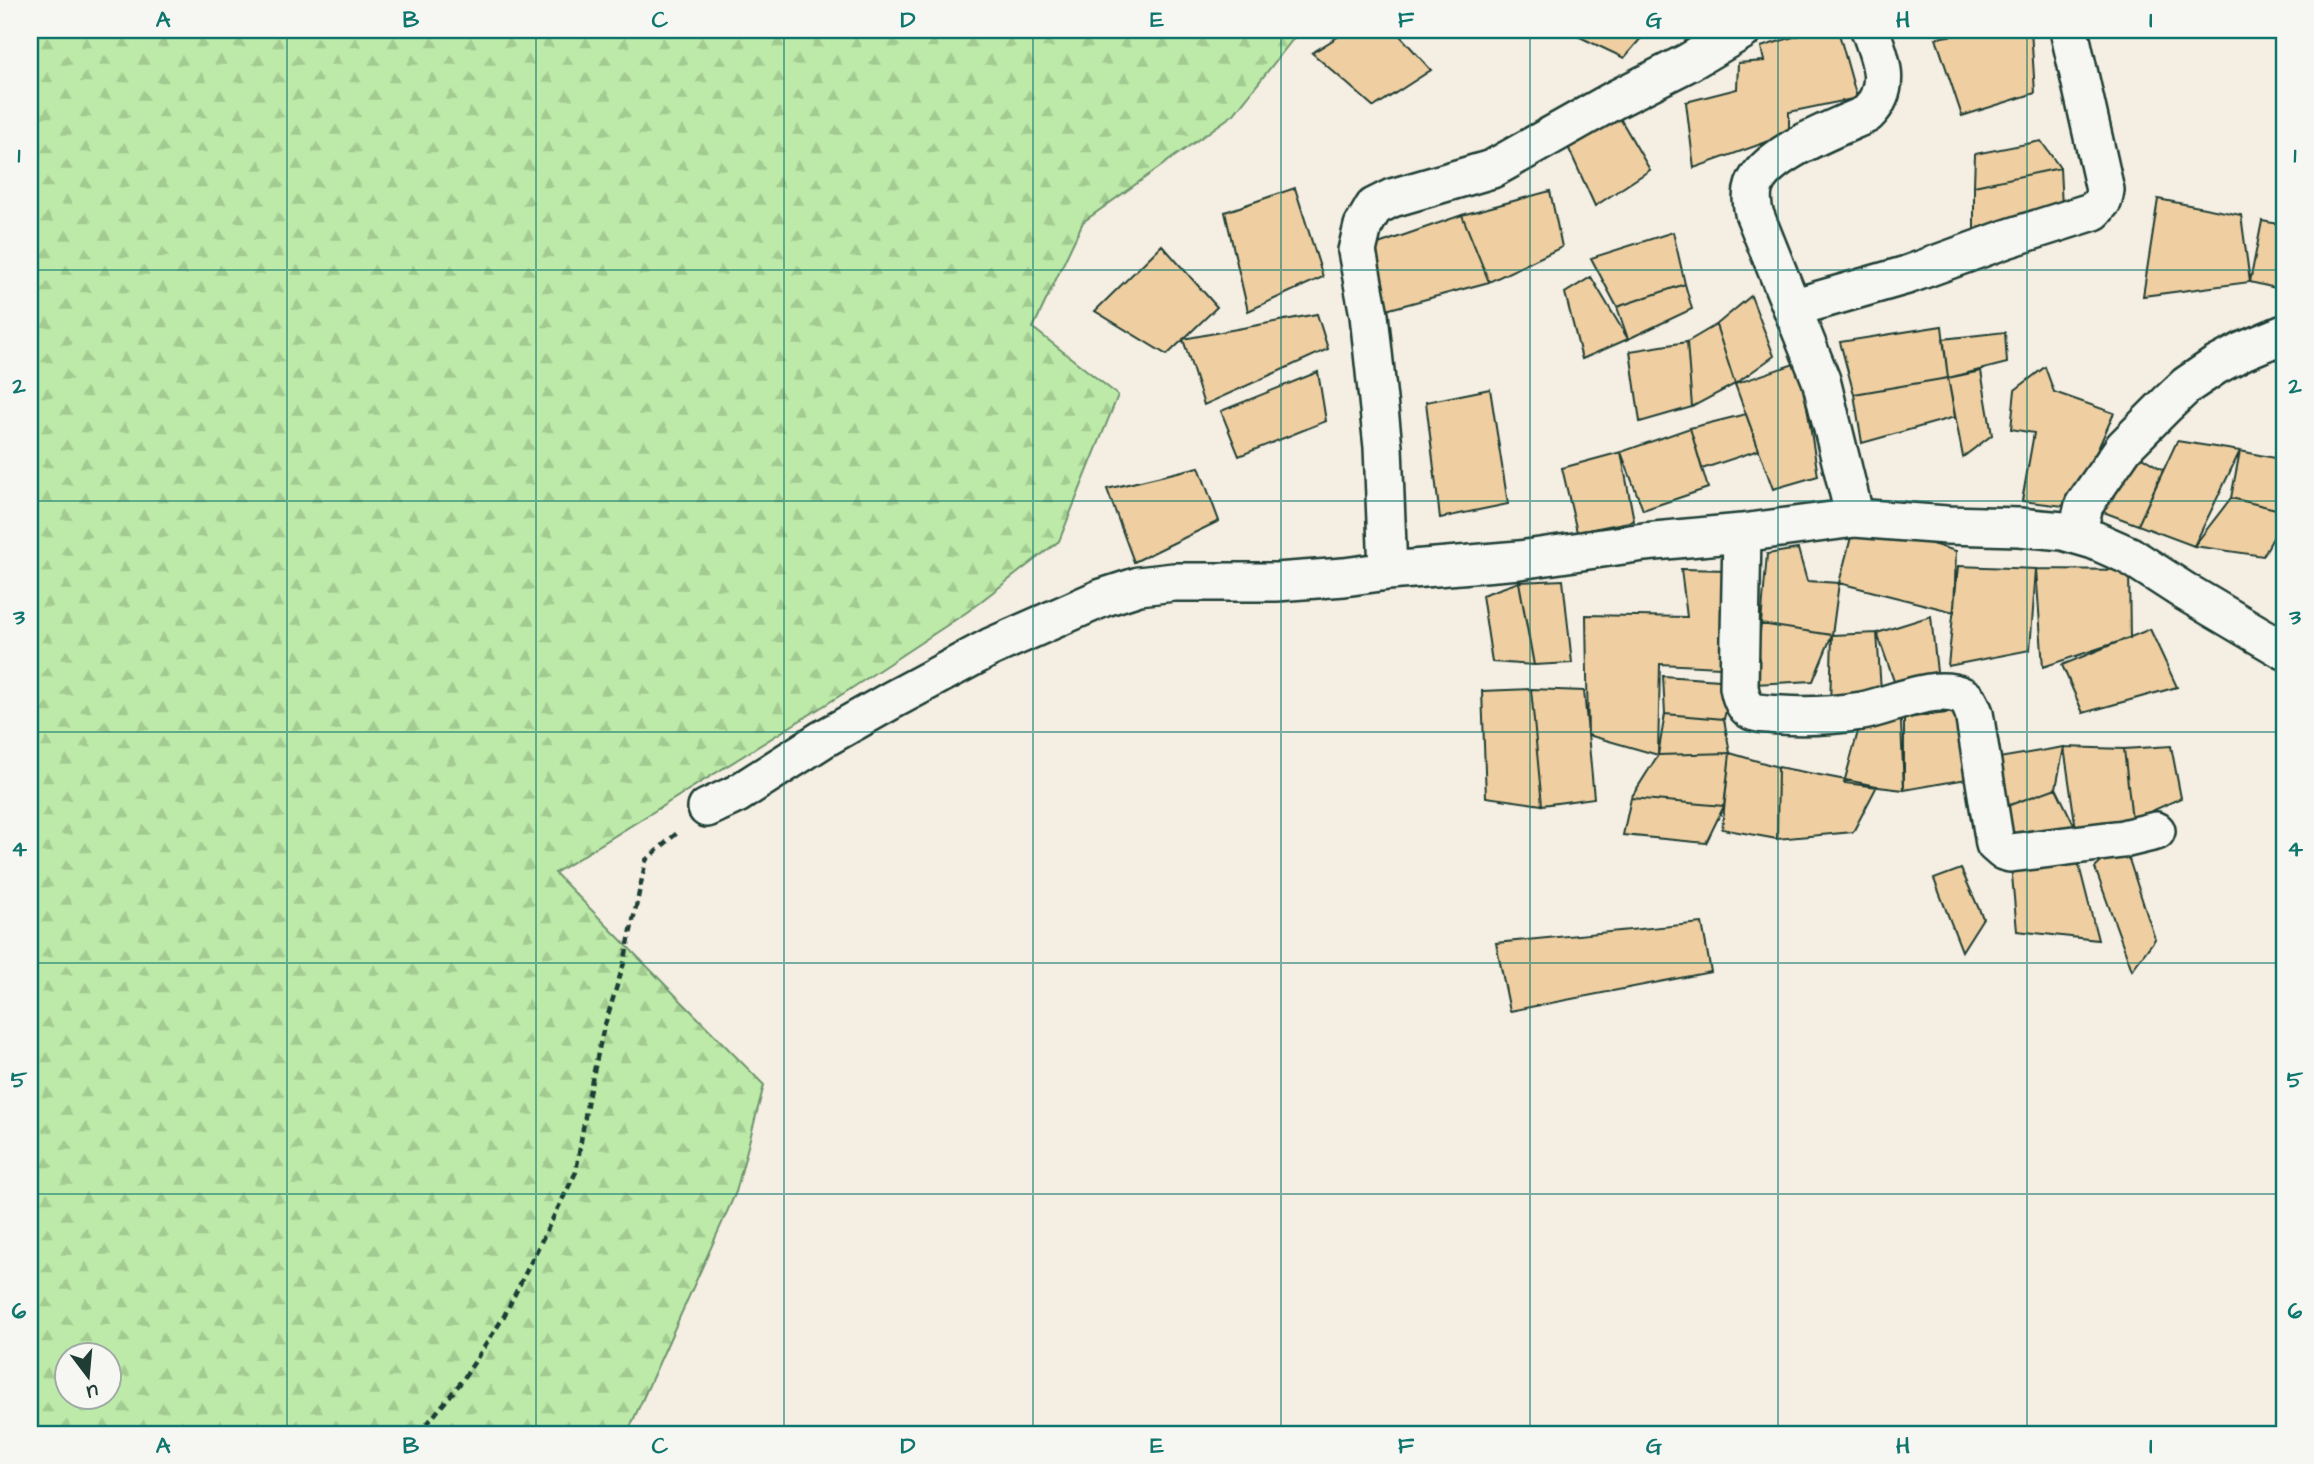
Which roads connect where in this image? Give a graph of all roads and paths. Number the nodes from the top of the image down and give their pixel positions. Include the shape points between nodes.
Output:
1 (1743, 30) edge
2 (1870, 30) edge
3 (2068, 30) edge
4 (1792, 308) junction
5 (2284, 334) edge
6 (1855, 518) junction
7 (1742, 533) junction
8 (2077, 535) junction
9 (1388, 570) junction
10 (2284, 650) edge
11 (708, 808) joint
12 (2156, 831) dead end
13 (419, 1434) edge

1 - 9 street via 1492,169 1374,207 1357,251 1370,314 1383,447
2 - 4 street via 1882,74 1878,103 1867,114 1783,155 1764,171 1751,197
3 - 4 street via 2105,190 2094,211 1907,275
4 - 6 street via 1821,380
5 - 8 street via 2215,366 2167,404 2124,447 2084,505
6 - 7 street
6 - 8 street via 2019,527
7 - 9 street via 1519,560
7 - 12 street via 1738,687 1745,706 1754,713 1820,717 1921,695 1961,695 1974,713 1995,844 2003,851 2123,839
8 - 10 street via 2130,556
9 - 11 street via 1290,581 1174,582 1139,586 1102,598 991,647
11 - 13 path via 646,860 624,963 603,1031 576,1172 503,1318

